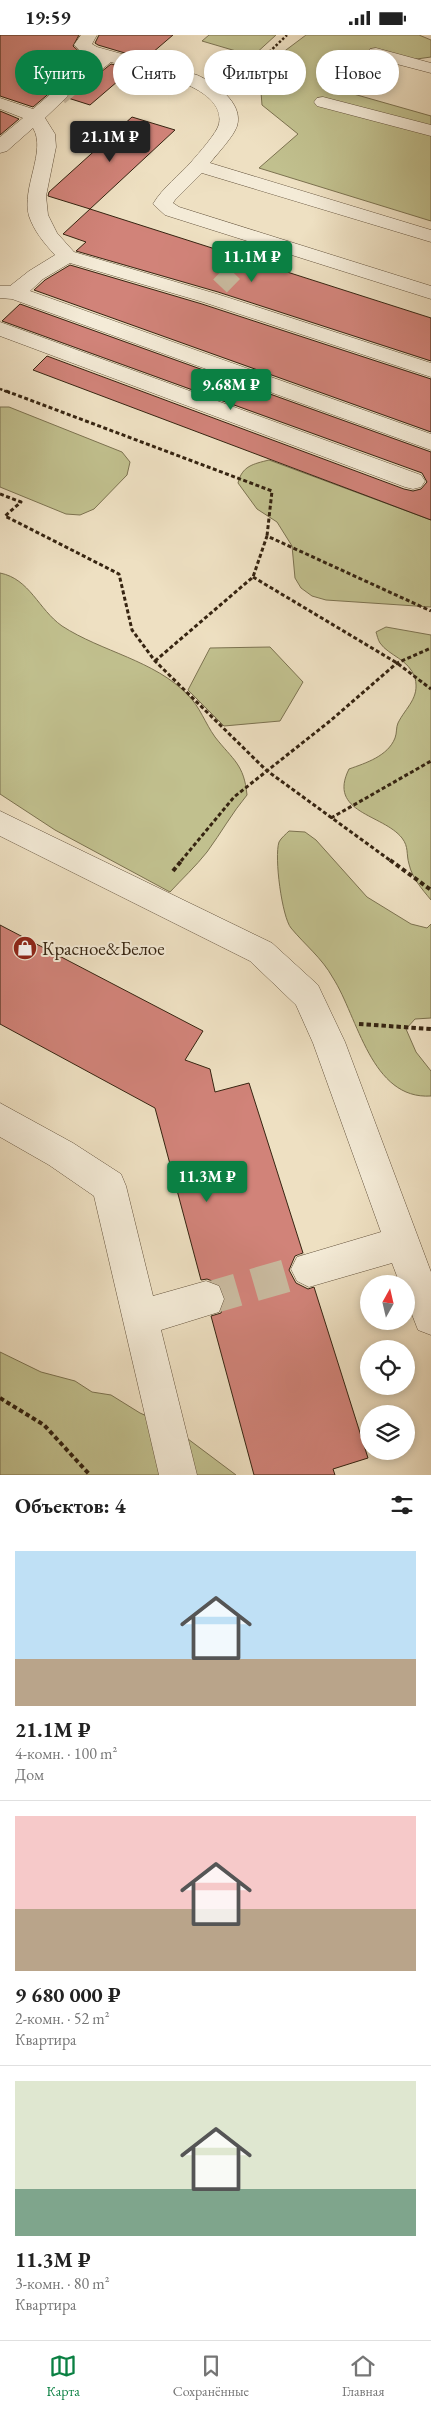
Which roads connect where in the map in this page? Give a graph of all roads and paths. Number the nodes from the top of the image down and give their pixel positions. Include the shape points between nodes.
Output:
1 (89, 35) edge
2 (287, 35) edge
3 (108, 55) junction
4 (103, 59) tunnel mouth
5 (399, 59) edge
6 (431, 68) edge
7 (59, 96) tunnel mouth
8 (220, 99) junction
9 (323, 102) dead end
10 (0, 103) edge
11 (33, 117) junction
12 (431, 131) edge
13 (0, 147) edge
14 (198, 166) junction
15 (18, 188) dead end
16 (19, 214) dead end
17 (431, 236) edge
18 (67, 256) junction
19 (7, 293) edge
20 (431, 293) edge
21 (0, 329) edge
22 (431, 370) edge
23 (0, 389) edge
24 (388, 427) junction
25 (431, 442) edge
26 (360, 461) junction
27 (413, 481) dead end
28 (0, 494) edge
29 (5, 517) junction
30 (0, 518) edge
31 (267, 536) junction
32 (253, 577) junction
33 (431, 611) edge
34 (431, 648) edge
35 (155, 661) junction
36 (397, 663) junction
37 (431, 689) edge
38 (431, 761) edge
39 (266, 770) junction
40 (331, 818) junction
41 (0, 823) edge
42 (189, 852) dead end
43 (431, 890) edge
44 (319, 1021) junction
45 (431, 1029) edge
46 (0, 1119) edge
47 (402, 1243) junction
48 (309, 1269) tunnel mouth
49 (206, 1299) tunnel mouth
50 (431, 1317) edge
51 (140, 1318) junction
52 (0, 1398) edge
53 (90, 1475) edge
54 (178, 1475) edge

1 - 3 lane via 83,45 91,51
2 - 8 path
3 - 4 lane
3 - 8 lane via 190,79 206,86
5 - 6 lane
7 - 11 lane
8 - 14 lane via 230,114 228,127
9 - 12 lane
10 - 11 lane
11 - 13 lane
11 - 15 lane via 40,122 44,133 43,145
14 - 17 lane
14 - 20 lane via 167,197 163,204 172,211 258,246
16 - 18 lane via 37,238
18 - 19 lane
18 - 22 lane via 215,292
19 - 24 lane
21 - 26 lane
23 - 31 path via 272,491
24 - 25 lane
24 - 26 lane
26 - 27 lane
28 - 29 path via 21,502
29 - 30 path
29 - 35 path via 119,574 132,630
31 - 32 path
31 - 33 path
32 - 35 path
32 - 36 path
34 - 36 path
35 - 39 path
36 - 37 path
36 - 39 path via 330,721
38 - 40 path
39 - 40 path
39 - 42 path via 234,797
40 - 43 path
41 - 44 lane via 261,952 307,995
44 - 45 path
44 - 47 lane
46 - 51 lane via 109,1186
47 - 48 lane
47 - 50 lane
49 - 51 lane
51 - 54 lane
52 - 53 path via 44,1425

